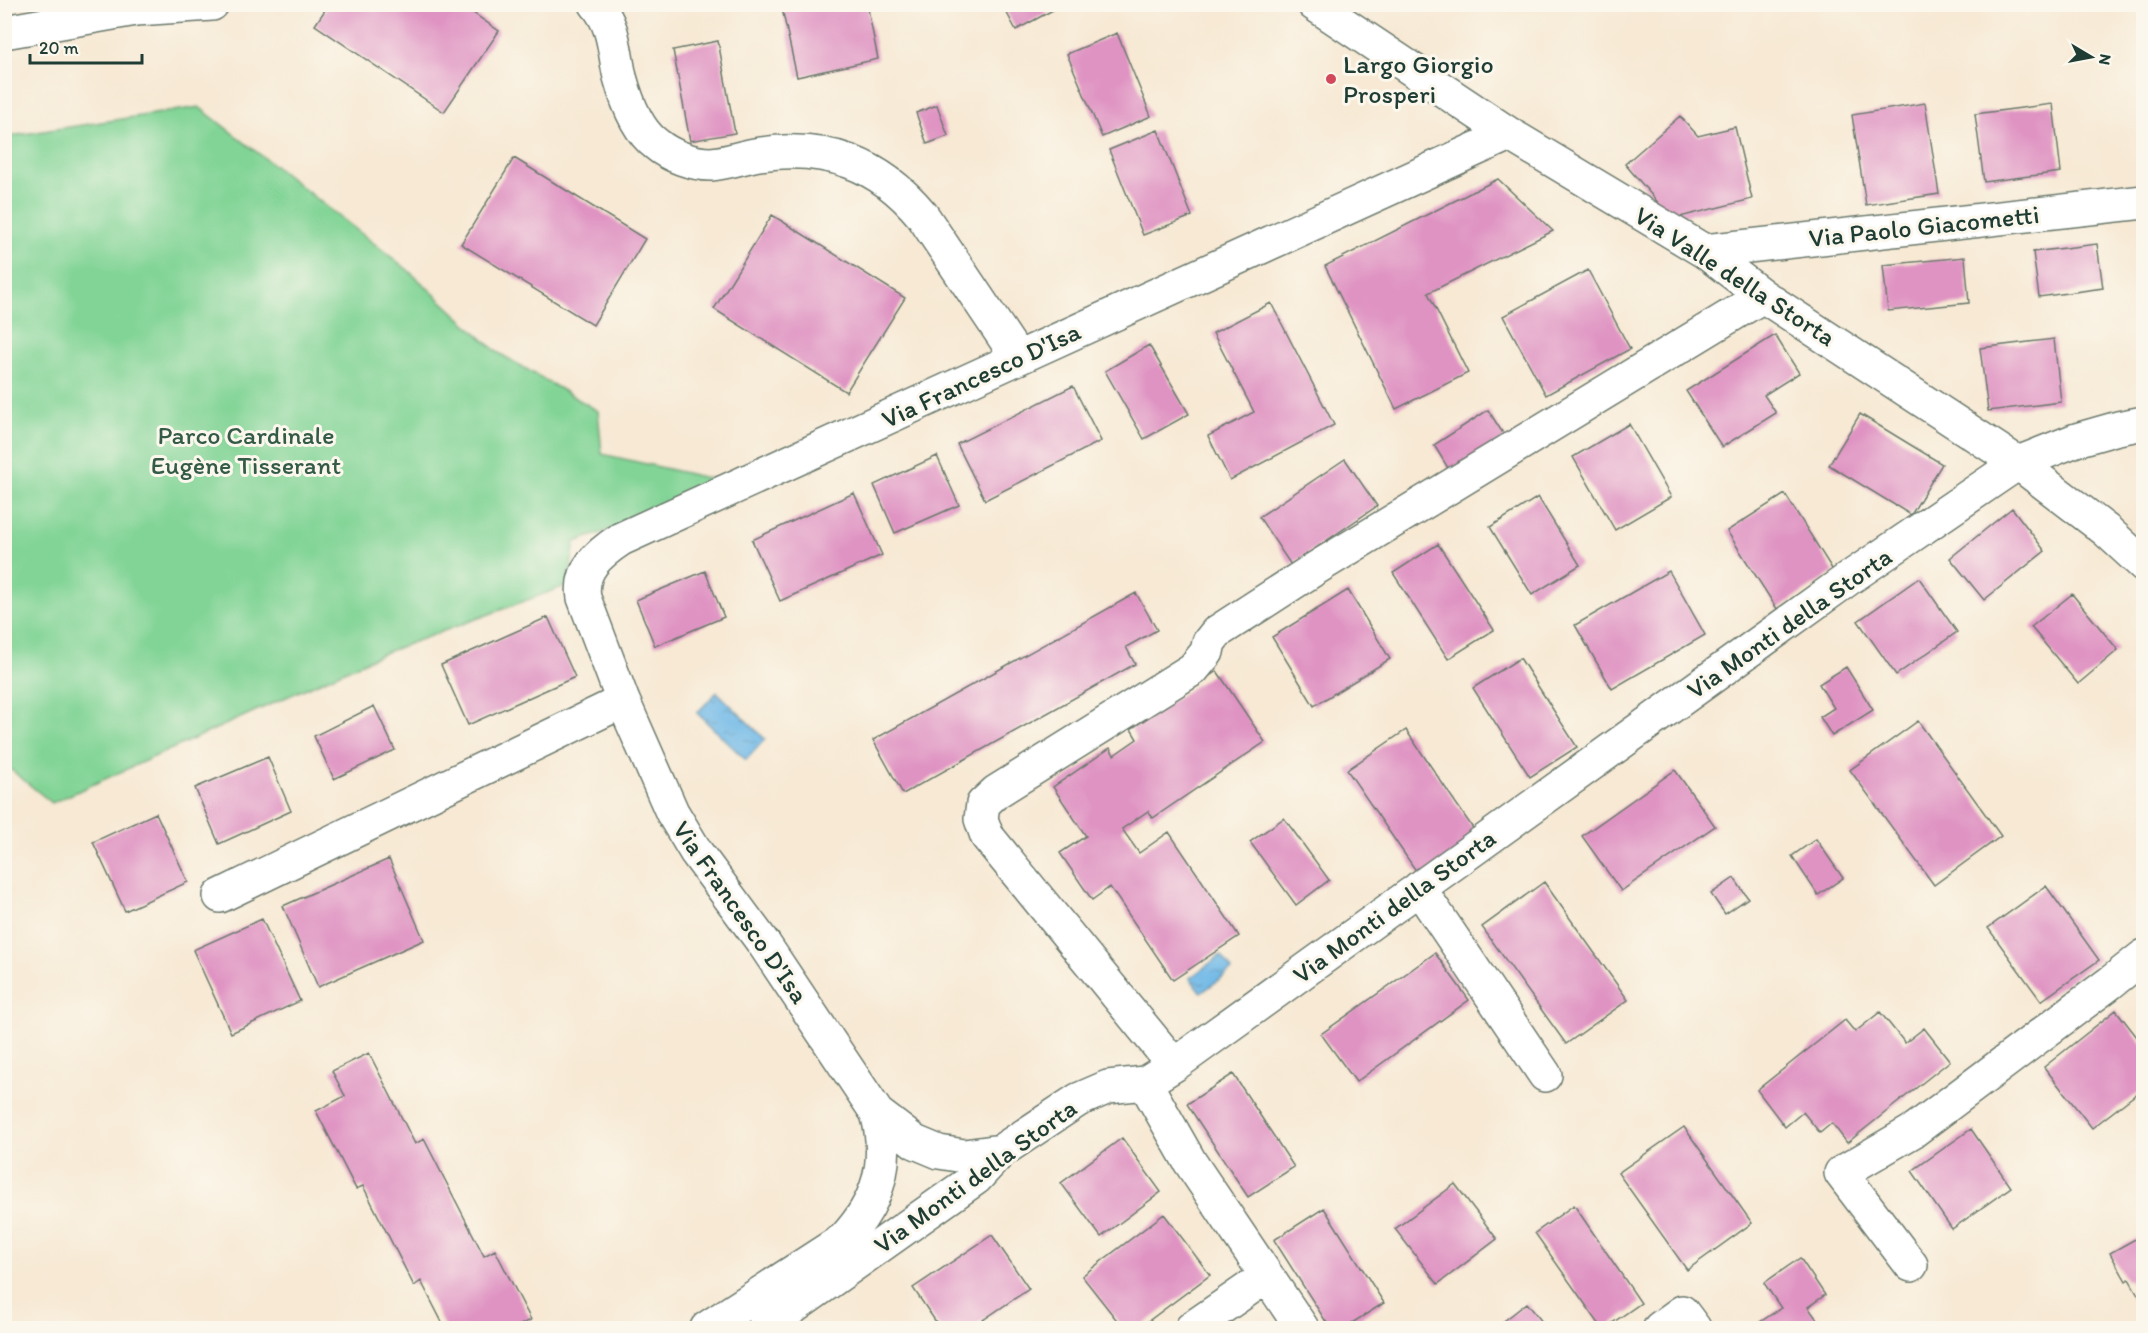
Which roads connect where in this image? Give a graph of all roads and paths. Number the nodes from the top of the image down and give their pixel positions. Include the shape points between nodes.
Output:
1 (212, 4) edge
2 (596, 4) edge
3 (1314, 4) edge
4 (4, 32) edge
5 (1509, 134) junction
6 (2144, 201) edge
7 (1704, 251) junction
8 (1763, 296) junction
9 (1018, 358) junction
10 (2144, 423) edge
11 (2018, 463) junction
12 (2144, 565) edge
13 (623, 701) junction
14 (1419, 888) junction
15 (220, 896) dead end
16 (2144, 956) edge
17 (1174, 1065) junction
18 (1545, 1075) dead end
19 (1145, 1083) junction
20 (878, 1113) junction
21 (1001, 1151) junction
22 (1911, 1265) dead end
23 (1267, 1276) junction
24 (708, 1329) edge
25 (764, 1329) edge
26 (1192, 1329) edge
27 (1302, 1329) edge
28 (1660, 1329) edge
29 (1694, 1329) edge

1 - 4 street via 136,9
2 - 9 street via 610,25 626,94 646,135 655,144 679,157 711,164 758,154 813,151 847,160 879,177 922,215
3 - 5 street, Via Valle della Storta
5 - 7 street, Via Valle della Storta
5 - 9 street, Via Francesco D'Isa
6 - 7 street, Via Paolo Giacometti
7 - 8 street, Via Valle della Storta
8 - 11 street, Via Valle della Storta
8 - 17 street via 1217,632 1193,669 982,804 981,819 987,836
9 - 13 street, Via Francesco D'Isa via 621,539 598,556 586,572 584,597
10 - 11 street, Via Monti della Storta via 2076,440
11 - 12 street, Via Valle della Storta
11 - 14 street, Via Monti della Storta via 1848,579
13 - 15 street
13 - 20 street, Via Francesco D'Isa via 662,793 690,842
14 - 17 street, Via Monti della Storta
14 - 18 street
16 - 22 street via 1913,1131 1841,1173
17 - 19 street, Via Monti della Storta
19 - 21 street, Via Monti della Storta via 1092,1092
19 - 23 street via 1190,1162
20 - 21 street via 915,1143 939,1152 964,1156
20 - 24 street, Via Monti della Storta via 883,1143 880,1175 871,1204 860,1221 844,1239
21 - 25 street, Via Monti della Storta via 976,1178
23 - 26 street
23 - 27 street
28 - 29 street via 1682,1312

